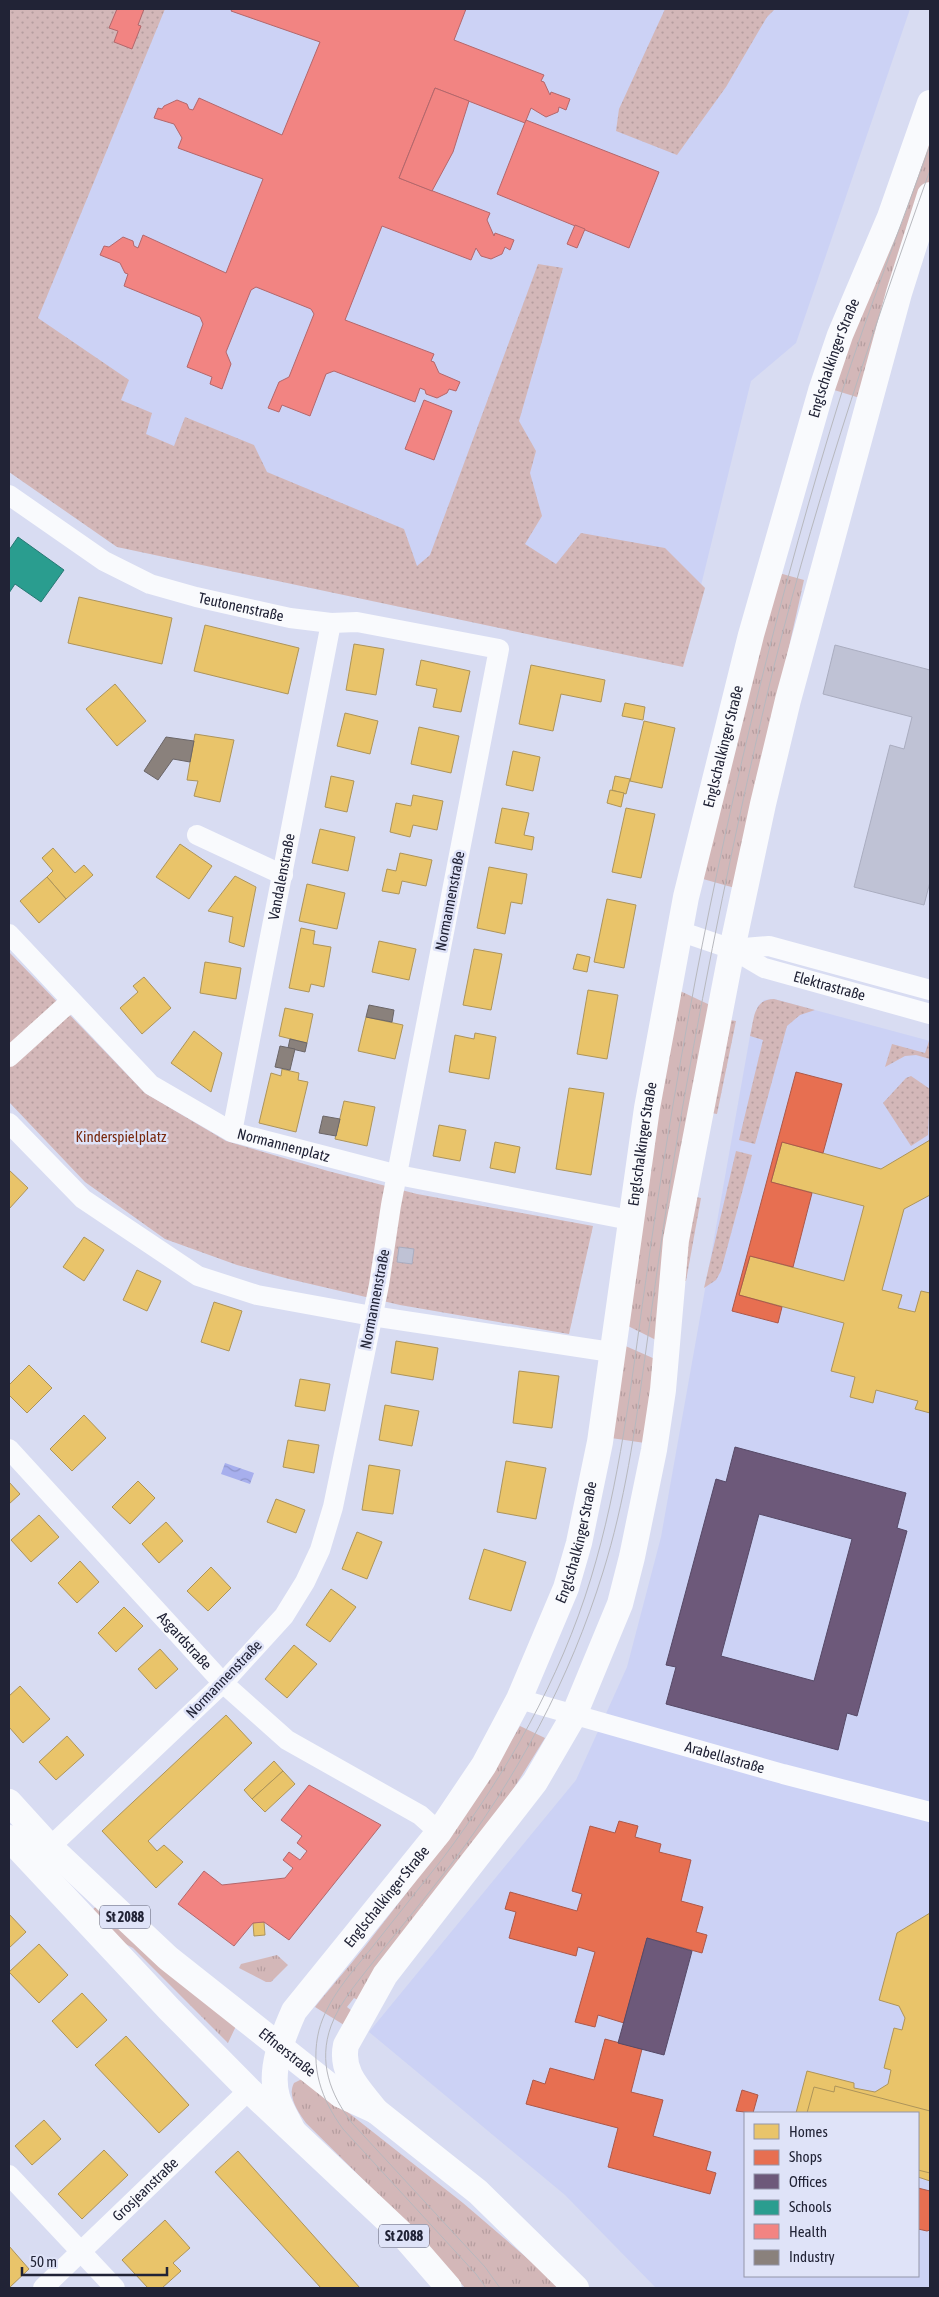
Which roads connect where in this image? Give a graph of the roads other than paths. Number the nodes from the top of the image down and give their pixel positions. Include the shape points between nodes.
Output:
1 (930, 103) edge
2 (930, 196) edge
3 (9, 494) edge
4 (331, 623) junction
5 (499, 649) joint
6 (197, 835) dead end
7 (282, 875) junction
8 (679, 931) junction
9 (9, 934) edge
10 (732, 949) junction
11 (930, 990) edge
12 (71, 1001) junction
13 (930, 1014) edge
14 (9, 1057) edge
15 (9, 1123) edge
16 (232, 1132) junction
17 (398, 1175) junction
18 (630, 1220) junction
19 (372, 1316) junction
20 (611, 1352) junction
21 (9, 1449) edge
22 (223, 1683) junction
23 (519, 1699) junction
24 (574, 1715) junction
25 (9, 1802) edge
26 (930, 1812) edge
27 (440, 1832) junction
28 (50, 1847) junction
29 (13, 1851) edge
30 (294, 2011) junction
31 (251, 2022) junction
32 (346, 2045) junction
33 (278, 2058) junction
34 (307, 2067) junction
35 (229, 2068) junction
36 (249, 2090) junction
37 (376, 2111) junction
38 (292, 2129) junction
39 (9, 2175) edge
40 (80, 2250) junction
41 (42, 2288) edge
42 (115, 2288) edge
43 (449, 2288) edge
44 (576, 2288) edge

1 - 8 main road, Englschalkinger Straße via 890,217 840,335 821,391 751,635
2 - 10 main road via 899,293 788,700
3 - 4 street, Teutonenstraße via 104,561 150,584 196,597
4 - 5 street, Teutonenstraße via 357,622
4 - 7 street, Vandalenstraße
5 - 17 street, Normannenstraße
6 - 7 street
7 - 16 street, Vandalenstraße
8 - 10 street, Elektrastraße
8 - 18 main road, Englschalkinger Straße
9 - 12 street, Normannenplatz
10 - 11 street, Elektrastraße via 769,946
10 - 13 street, Elektrastraße via 764,968
10 - 24 main road via 676,1240 663,1390 640,1521 620,1604
12 - 14 street
12 - 16 street, Normannenplatz via 150,1084
15 - 19 street via 83,1199 198,1276 256,1295
16 - 17 street, Normannenplatz
17 - 18 street, Normannenplatz
17 - 19 street, Normannenstraße
18 - 20 main road, Englschalkinger Straße
19 - 20 street
19 - 22 street, Normannenstraße via 333,1507 320,1550 284,1616
20 - 23 main road, Englschalkinger Straße via 600,1442 579,1543 566,1588
21 - 22 street, Asgardstraße
22 - 27 street, Asgardstraße via 286,1740 420,1815
22 - 28 street, Normannenstraße
23 - 24 street, Arabellastraße
23 - 27 main road, Englschalkinger Straße via 484,1765
24 - 26 street, Arabellastraße
24 - 32 main road via 535,1782 385,1975
25 - 28 main road, Effnerstraße / St 2088
27 - 30 main road, Englschalkinger Straße
28 - 31 main road, Effnerstraße / St 2088 via 168,1958
29 - 35 main road, St 2088
30 - 31 main road via 273,2024
30 - 33 main road, Englschalkinger Straße
31 - 33 main road, Effnerstraße / St 2088
32 - 34 main road via 325,2060
32 - 37 main road via 346,2071
33 - 34 main road, Effnerstraße / St 2088
33 - 35 main road
33 - 38 main road, Englschalkinger Straße via 277,2097
34 - 37 main road, Effnerstraße / St 2088 via 340,2095
35 - 36 main road, St 2088
36 - 38 main road, St 2088
36 - 40 street, Grosjeanstraße
37 - 44 main road, Effnerstraße / St 2088 via 478,2192
38 - 43 main road, St 2088 via 403,2235
39 - 40 street
40 - 41 street, Grosjeanstraße
40 - 42 street

